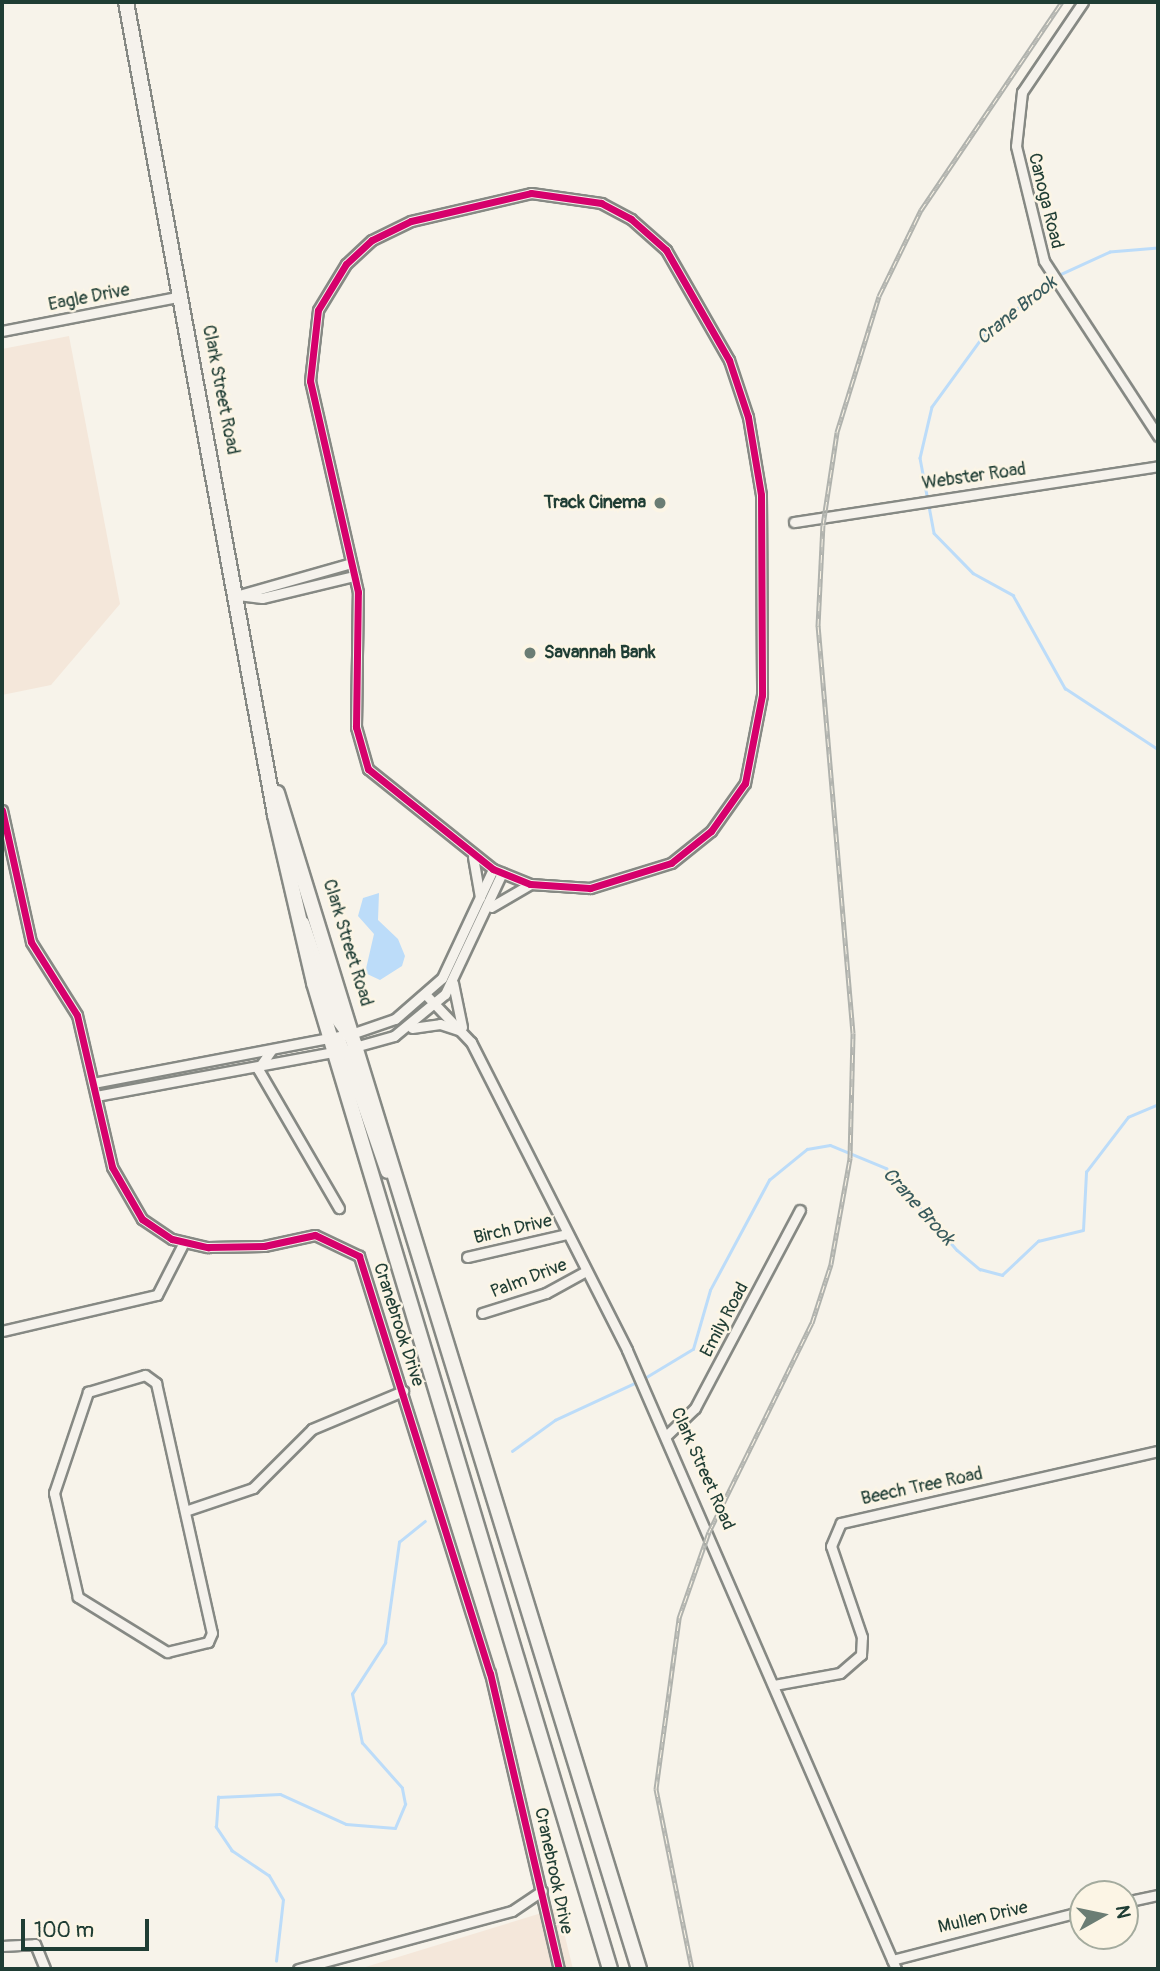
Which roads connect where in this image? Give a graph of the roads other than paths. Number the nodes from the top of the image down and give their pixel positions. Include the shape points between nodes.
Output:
1 (126, 2) edge
2 (1083, 2) edge
3 (182, 296) junction
4 (2, 331) edge
5 (1158, 436) edge
6 (1158, 466) edge
7 (794, 522) dead end
8 (351, 563) junction
9 (354, 576) junction
10 (239, 595) junction
11 (274, 785) junction
12 (2, 810) edge
13 (473, 858) junction
14 (497, 871) junction
15 (530, 884) junction
16 (480, 900) junction
17 (296, 911) junction
18 (483, 917) junction
19 (453, 983) junction
20 (427, 996) junction
21 (436, 1004) junction
22 (407, 1029) junction
23 (464, 1032) junction
24 (329, 1037) junction
25 (346, 1043) junction
26 (275, 1046) junction
27 (258, 1069) junction
28 (93, 1083) junction
29 (96, 1096) junction
30 (339, 1208) dead end
31 (800, 1210) dead end
32 (567, 1234) junction
33 (184, 1242) junction
34 (467, 1257) dead end
35 (586, 1271) junction
36 (482, 1313) dead end
37 (2, 1331) edge
38 (403, 1391) junction
39 (666, 1436) junction
40 (1158, 1451) edge
41 (185, 1511) junction
42 (774, 1685) junction
43 (542, 1891) junction
44 (1158, 1895) edge
45 (1139, 1899) edge
46 (1069, 1915) edge
47 (2, 1946) edge
48 (894, 1965) edge
49 (45, 1969) edge
50 (298, 1969) edge
51 (559, 1969) edge
52 (610, 1969) edge
53 (639, 1969) edge

1 - 3 highway, Clark Street Road
2 - 5 street, Canoga Road via 1026,84 1015,117 1016,146 1044,261
3 - 4 street, Eagle Drive
3 - 10 highway, Clark Street Road
6 - 7 street, Webster Road
8 - 9 street
8 - 10 street
8 - 15 street via 309,364 315,316 346,264 372,240 411,220 538,192 601,203 645,229 707,314 748,417 763,512 758,739 745,783 730,807 671,863 605,887
9 - 10 street via 262,597
9 - 13 street via 361,756 387,789
10 - 11 highway, Clark Street Road
11 - 17 highway, Clark Street Road
11 - 25 highway, Clark Street Road
12 - 28 street, Cranebrook Drive via 31,943 72,1002
13 - 14 street
13 - 16 street
14 - 15 street
14 - 16 street, Clark Street Road
14 - 18 street
15 - 18 street via 502,896
16 - 20 street, Clark Street Road
17 - 24 highway, Clark Street Road
17 - 25 main road
18 - 19 street
19 - 21 street
19 - 23 street
20 - 21 street, Clark Street Road
20 - 25 street, Clark Street Road via 395,1019
21 - 22 street
21 - 23 street, Clark Street Road
22 - 23 street via 440,1024
22 - 25 street
23 - 32 street, Clark Street Road
24 - 25 highway, Clark Street Road
24 - 26 street
25 - 27 street
25 - 52 highway, Clark Street Road
25 - 53 highway via 428,1269
26 - 27 street
26 - 28 street
27 - 29 street via 181,1076
27 - 30 street
28 - 29 street, Cranebrook Drive
29 - 33 street, Cranebrook Drive via 118,1183 142,1219
31 - 39 street, Emily Road via 695,1408
32 - 34 street, Birch Drive
32 - 35 street, Clark Street Road
33 - 37 street via 157,1295
33 - 38 street, Cranebrook Drive via 223,1250 315,1235 340,1241 359,1256
35 - 36 street, Palm Drive via 546,1293
35 - 39 street, Clark Street Road
38 - 41 street via 341,1413 302,1437 253,1488
38 - 43 street, Cranebrook Drive via 489,1673
39 - 42 street, Clark Street Road
40 - 42 street, Beech Tree Road via 841,1523 831,1546 862,1637 861,1655 839,1673
41 - 41 street via 212,1636 197,1646 161,1651 75,1592 54,1488 93,1387 153,1378
42 - 48 street, Clark Street Road
43 - 50 street, Cranebrook Drive via 512,1912
43 - 51 street, Cranebrook Drive
44 - 45 street
46 - 48 street, Mullen Drive
47 - 49 street via 35,1944

